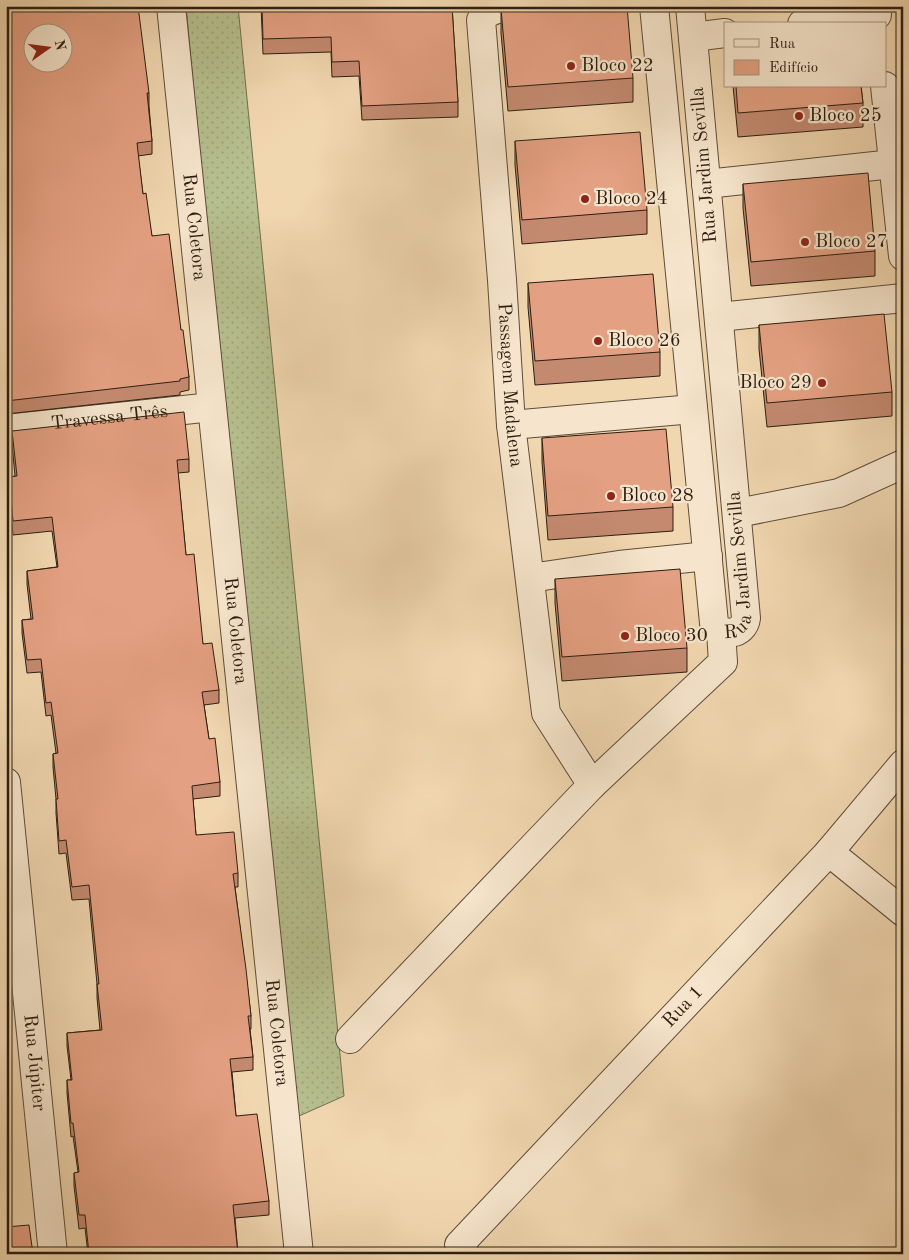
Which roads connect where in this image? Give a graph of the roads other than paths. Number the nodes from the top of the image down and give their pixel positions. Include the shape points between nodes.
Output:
1 (171, 6) edge
2 (525, 6) edge
3 (654, 6) edge
4 (690, 6) edge
5 (877, 15) edge
6 (819, 22) edge
7 (724, 33) edge
8 (693, 37) junction
9 (885, 88) edge
10 (893, 164) junction
11 (706, 184) junction
12 (903, 256) edge
13 (903, 298) edge
14 (719, 317) junction
15 (212, 407) junction
16 (693, 409) junction
17 (511, 425) junction
18 (6, 429) edge
19 (903, 464) edge
20 (701, 490) junction
21 (736, 500) junction
22 (708, 556) junction
23 (530, 578) junction
24 (721, 632) junction
25 (903, 764) edge
26 (6, 782) edge
27 (592, 785) junction
28 (829, 852) junction
29 (903, 912) edge
30 (350, 1039) dead end
31 (462, 1249) edge
32 (53, 1254) edge
33 (299, 1254) edge

1 - 15 street, Rua Coletora
2 - 17 street, Passagem Madalena via 494,10 485,13 481,20
3 - 16 street, Rua Jardim Sevilla
4 - 8 street, Rua Jardim Sevilla
5 - 6 street
7 - 8 street
8 - 11 street, Rua Jardim Sevilla
9 - 10 street
10 - 11 street
10 - 12 street
11 - 14 street, Rua Jardim Sevilla
13 - 14 street
14 - 21 street, Rua Jardim Sevilla
15 - 18 street, Travessa Três
15 - 33 street, Rua Coletora
16 - 17 street
16 - 20 street, Rua Jardim Sevilla
17 - 23 street, Passagem Madalena
19 - 21 street via 839,494
20 - 21 street
20 - 22 street, Rua Jardim Sevilla
21 - 24 street, Rua Jardim Sevilla via 746,624 734,632
22 - 23 street
22 - 24 street, Rua Jardim Sevilla via 714,623
23 - 27 street, Passagem Madalena via 546,713
24 - 27 street via 723,662
25 - 28 street, Rua 1
26 - 32 street, Rua Júpiter
27 - 30 street
28 - 29 street
28 - 31 street, Rua 1

